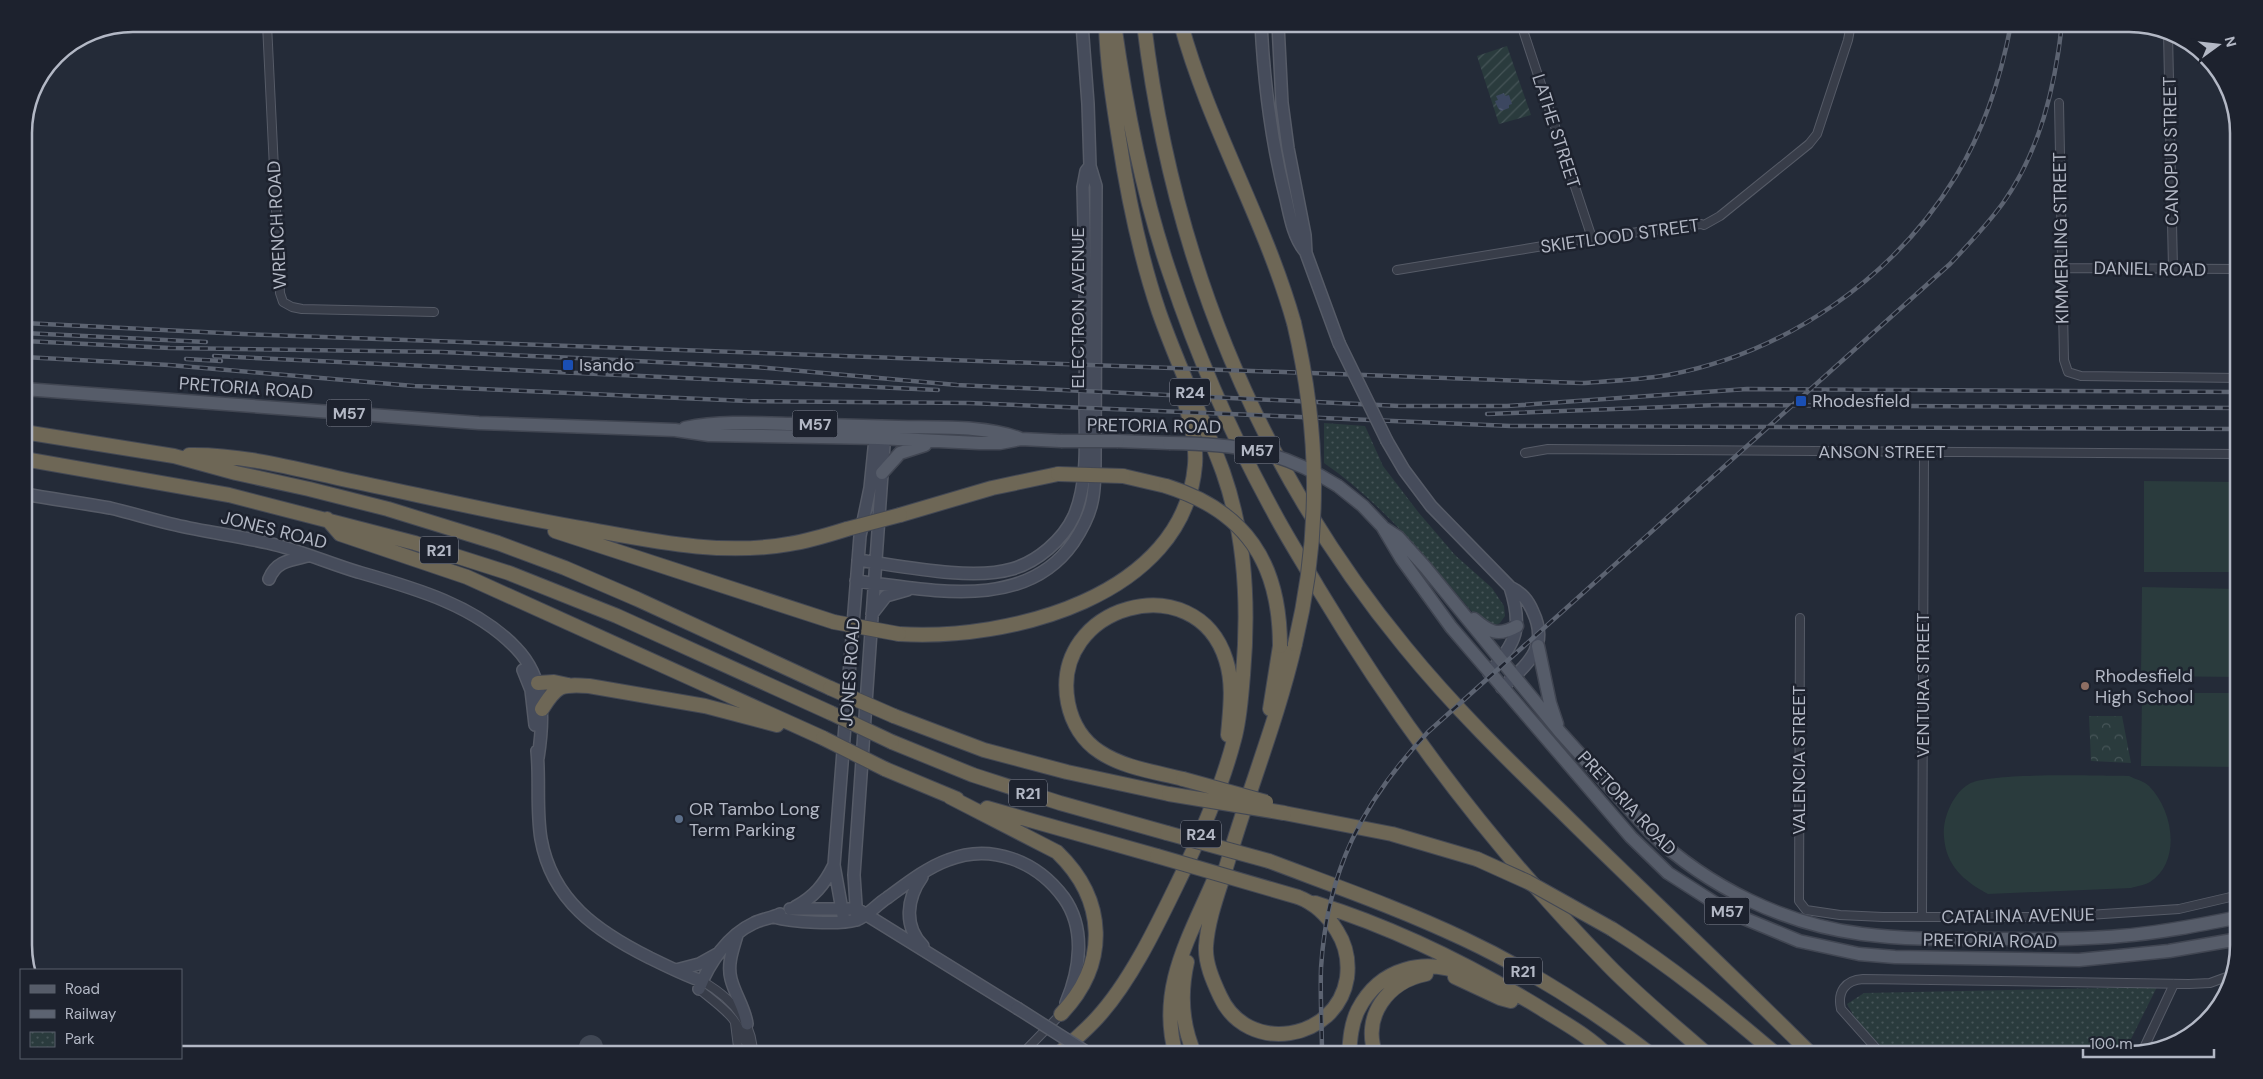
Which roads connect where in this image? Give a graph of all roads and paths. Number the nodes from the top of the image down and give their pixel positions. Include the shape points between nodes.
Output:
1 (1145, 32) edge
2 (1184, 32) edge
3 (1261, 32) edge
4 (1279, 32) edge
5 (1524, 32) edge
6 (1849, 32) edge
7 (267, 33) edge
8 (1083, 33) edge
9 (1106, 33) edge
10 (1115, 33) edge
11 (2168, 41) edge
12 (2060, 103) dead end
13 (1090, 166) junction
14 (1592, 238) junction
15 (1306, 253) junction
16 (1143, 262) junction
17 (2061, 268) junction
18 (2230, 269) edge
19 (1396, 270) dead end
20 (2174, 270) junction
21 (434, 312) dead end
22 (2230, 378) edge
23 (33, 390) edge
24 (881, 432) junction
25 (33, 433) edge
26 (1021, 439) junction
27 (937, 442) junction
28 (1924, 452) junction
29 (1525, 453) dead end
30 (2230, 454) edge
31 (174, 456) junction
32 (33, 460) edge
33 (882, 473) junction
34 (33, 496) edge
35 (327, 519) junction
36 (527, 520) junction
37 (1382, 526) junction
38 (879, 533) junction
39 (310, 555) junction
40 (858, 560) junction
41 (877, 562) junction
42 (903, 566) junction
43 (269, 579) dead end
44 (856, 581) junction
45 (875, 583) junction
46 (1510, 587) junction
47 (916, 588) junction
48 (1453, 601) junction
49 (872, 615) junction
50 (1800, 618) dead end
51 (1517, 626) junction
52 (504, 636) junction
53 (1538, 646) junction
54 (1500, 660) junction
55 (1488, 673) junction
56 (1513, 677) junction
57 (538, 683) junction
58 (571, 686) junction
59 (1502, 688) junction
60 (542, 709) junction
61 (807, 731) junction
62 (1271, 731) junction
63 (1560, 732) junction
64 (538, 758) junction
65 (1228, 761) junction
66 (950, 797) junction
67 (1282, 809) junction
68 (1238, 827) junction
69 (834, 865) junction
70 (926, 871) junction
71 (2230, 896) edge
72 (1301, 898) junction
73 (1799, 901) joint
74 (790, 909) junction
75 (843, 915) junction
76 (860, 915) junction
77 (774, 917) junction
78 (1198, 917) junction
79 (1922, 917) junction
80 (2230, 919) edge
81 (738, 934) junction
82 (2230, 941) edge
83 (721, 951) junction
84 (934, 956) junction
85 (676, 970) junction
86 (2225, 977) edge
87 (698, 983) junction
88 (2174, 984) junction
89 (1511, 1001) junction
90 (1061, 1014) junction
91 (1097, 1018) junction
92 (741, 1023) junction
93 (1032, 1044) joint
94 (2145, 1045) edge
95 (737, 1046) edge
96 (748, 1046) edge
97 (1029, 1046) edge
98 (1066, 1046) edge
99 (1077, 1046) edge
100 (1078, 1046) edge
101 (1175, 1046) edge
102 (1192, 1046) edge
103 (1350, 1046) edge
104 (1374, 1046) edge
105 (1587, 1046) edge
106 (1596, 1046) edge
107 (1639, 1046) edge
108 (1698, 1046) edge
109 (1767, 1046) edge
110 (1803, 1046) edge
111 (1874, 1046) edge

1 - 110 highway via 1170,175 1214,317 1256,417 1329,542 1404,647 1488,740
2 - 62 highway, R24, bridge via 1202,88 1272,252 1294,323 1308,389 1315,470 1313,537 1303,610
3 - 15 main road via 1271,131 1291,221
4 - 15 main road via 1284,121
5 - 14 street, LATHE STREET
6 - 14 street, SKIETLOOD STREET via 1821,127 1809,144 1720,216 1704,225
7 - 21 street, WRENCH ROAD via 283,302 302,309
8 - 13 main road, ELECTRON AVENUE
9 - 16 highway, R24 via 1117,128
10 - 108 highway via 1133,135 1169,272 1214,391 1273,512 1352,645 1414,738 1462,800 1513,863 1610,968
11 - 20 street, CANOPUS STREET
12 - 17 street, KIMMERLING STREET
13 - 42 main road, ELECTRON AVENUE via 1083,187 1084,475 1073,518 1045,551 1014,569 972,574
13 - 47 main road, ELECTRON AVENUE via 1096,186 1097,352 1094,485 1089,514 1076,539 1060,559 1042,573 1018,584 988,591
14 - 19 street, SKIETLOOD STREET
15 - 46 main road, bridge via 1339,343 1404,470 1431,506
16 - 36 highway, bridge via 1156,321 1194,435 1195,464 1189,496 1177,523 1160,547 1136,569 1092,598 1065,610 998,629 954,634 899,634 834,622
16 - 65 highway, R24 via 1166,332 1223,472 1239,530 1245,585 1244,660 1239,718
17 - 20 street, DANIEL ROAD
17 - 22 street, KIMMERLING STREET via 2064,360 2068,372 2082,376
18 - 20 street, DANIEL ROAD
23 - 24 main road, PRETORIA ROAD / M57 via 479,423 675,430 705,424 754,423
24 - 26 main road, PRETORIA ROAD / M57 via 979,431 1010,434
24 - 27 main road, PRETORIA ROAD / M57
24 - 33 main road, JONES ROAD
24 - 40 main road, JONES ROAD
25 - 31 highway, R21
26 - 27 main road, PRETORIA ROAD / M57 via 1000,443
26 - 37 main road, PRETORIA ROAD / M57, bridge via 1216,443 1261,450 1316,472 1363,506
27 - 33 main road via 900,453
28 - 29 street, ANSON STREET via 1548,449
28 - 30 street, ANSON STREET
28 - 79 street, VENTURA STREET
31 - 36 highway via 210,455 295,468
31 - 67 highway, R21, bridge via 388,509 498,543 628,595 894,716 984,750 1170,794
32 - 35 highway, R21 via 229,495
33 - 38 main road, JONES ROAD
34 - 39 main road, JONES ROAD via 270,543
35 - 61 highway via 340,534 467,578
35 - 107 highway, R21, bridge via 509,573 617,616 973,776 1269,861 1385,904 1465,939 1532,975
36 - 62 highway, bridge via 662,543 722,548 788,544 992,488 1058,474 1123,476 1166,486 1217,508 1239,527 1258,551 1271,578 1280,621 1280,646 1270,704
37 - 48 main road, PRETORIA ROAD / M57 via 1398,538
37 - 55 main road, PRETORIA ROAD / M57 via 1414,577
38 - 41 main road, JONES ROAD
38 - 42 main road via 887,555
39 - 43 main road via 280,564
39 - 52 main road, JONES ROAD via 448,602 476,616
40 - 41 main road, ELECTRON AVENUE
40 - 44 main road, JONES ROAD
41 - 42 main road, ELECTRON AVENUE
41 - 45 main road, JONES ROAD
44 - 45 main road, ELECTRON AVENUE
44 - 69 main road, JONES ROAD
45 - 47 main road, ELECTRON AVENUE
45 - 49 main road, JONES ROAD
46 - 51 main road
46 - 53 main road via 1532,608 1538,625
47 - 49 main road via 886,596
48 - 51 main road via 1490,632 1501,633
48 - 54 main road, PRETORIA ROAD / M57
49 - 76 main road, JONES ROAD via 854,875
50 - 73 street, VALENCIA STREET
51 - 54 main road via 1508,650
52 - 57 main road, JONES ROAD via 517,648
52 - 64 main road, JONES ROAD via 531,690
53 - 56 main road via 1531,660
53 - 63 main road via 1550,703
54 - 55 main road
54 - 56 main road, PRETORIA ROAD / M57
55 - 59 main road, PRETORIA ROAD / M57
56 - 59 main road
56 - 63 main road, PRETORIA ROAD / M57
57 - 58 highway
57 - 60 main road, JONES ROAD
58 - 60 highway via 552,692
58 - 61 highway via 609,688 705,706
59 - 82 main road, PRETORIA ROAD / M57 via 1631,838 1656,862 1720,907 1799,941 1859,954 1895,957 2079,960 2169,951
60 - 64 main road, JONES ROAD
61 - 66 highway, bridge
62 - 68 highway, R24
63 - 80 main road, PRETORIA ROAD / M57 via 1632,813 1684,861 1756,904 1823,926 1888,937 2069,939 2154,932
64 - 85 main road, JONES ROAD via 541,839 545,856 563,892 599,930
65 - 67 highway, bridge via 1229,671 1219,646 1202,623 1181,611 1160,605 1139,605 1115,612 1097,623 1082,640 1066,683 1074,722 1087,742 1109,758 1132,766
65 - 91 highway, R24 via 1206,826 1168,904 1132,968
66 - 72 highway, bridge
66 - 90 highway via 1056,852 1070,865 1084,889 1094,916 1096,946 1085,984
67 - 109 highway, bridge via 1300,816 1392,834 1477,859 1528,882 1653,955
68 - 72 highway via 1214,906 1206,947 1208,966 1221,1000 1230,1012 1251,1028 1279,1034 1296,1032 1317,1024 1341,998 1348,968 1341,937 1322,912
68 - 78 highway, R24
69 - 74 main road via 815,895
69 - 75 main road
70 - 76 main road
70 - 84 main road via 913,891 909,918 916,937
70 - 90 main road via 960,856 984,854 1014,859 1048,879 1066,900 1078,935 1076,974
71 - 79 street, CATALINA AVENUE via 2179,909 2100,915
72 - 106 highway via 1356,916 1454,959 1542,1010
73 - 79 street, CATALINA AVENUE via 1806,910 1840,915
74 - 75 main road
74 - 77 main road
75 - 76 main road
75 - 77 main road via 787,921
76 - 84 main road
77 - 81 main road via 753,923
78 - 101 highway via 1176,967 1172,985 1170,1004
78 - 102 highway via 1183,986 1185,1024
81 - 83 main road
81 - 92 main road via 730,977 743,1008
83 - 85 main road via 699,964
83 - 87 main road
84 - 99 main road, bridge
85 - 87 main road, JONES ROAD
86 - 88 street via 2210,983
87 - 92 street
88 - 94 street
88 - 111 street via 1852,981 1840,992 1840,1003 1844,1014
89 - 103 highway via 1449,968 1429,965 1406,970 1385,979 1365,999 1354,1023
89 - 104 highway via 1444,974 1412,977 1391,990 1377,1008 1372,1033
89 - 105 highway
90 - 93 street
91 - 98 highway
91 - 100 street
92 - 95 street via 735,1032
92 - 96 street
93 - 97 street

